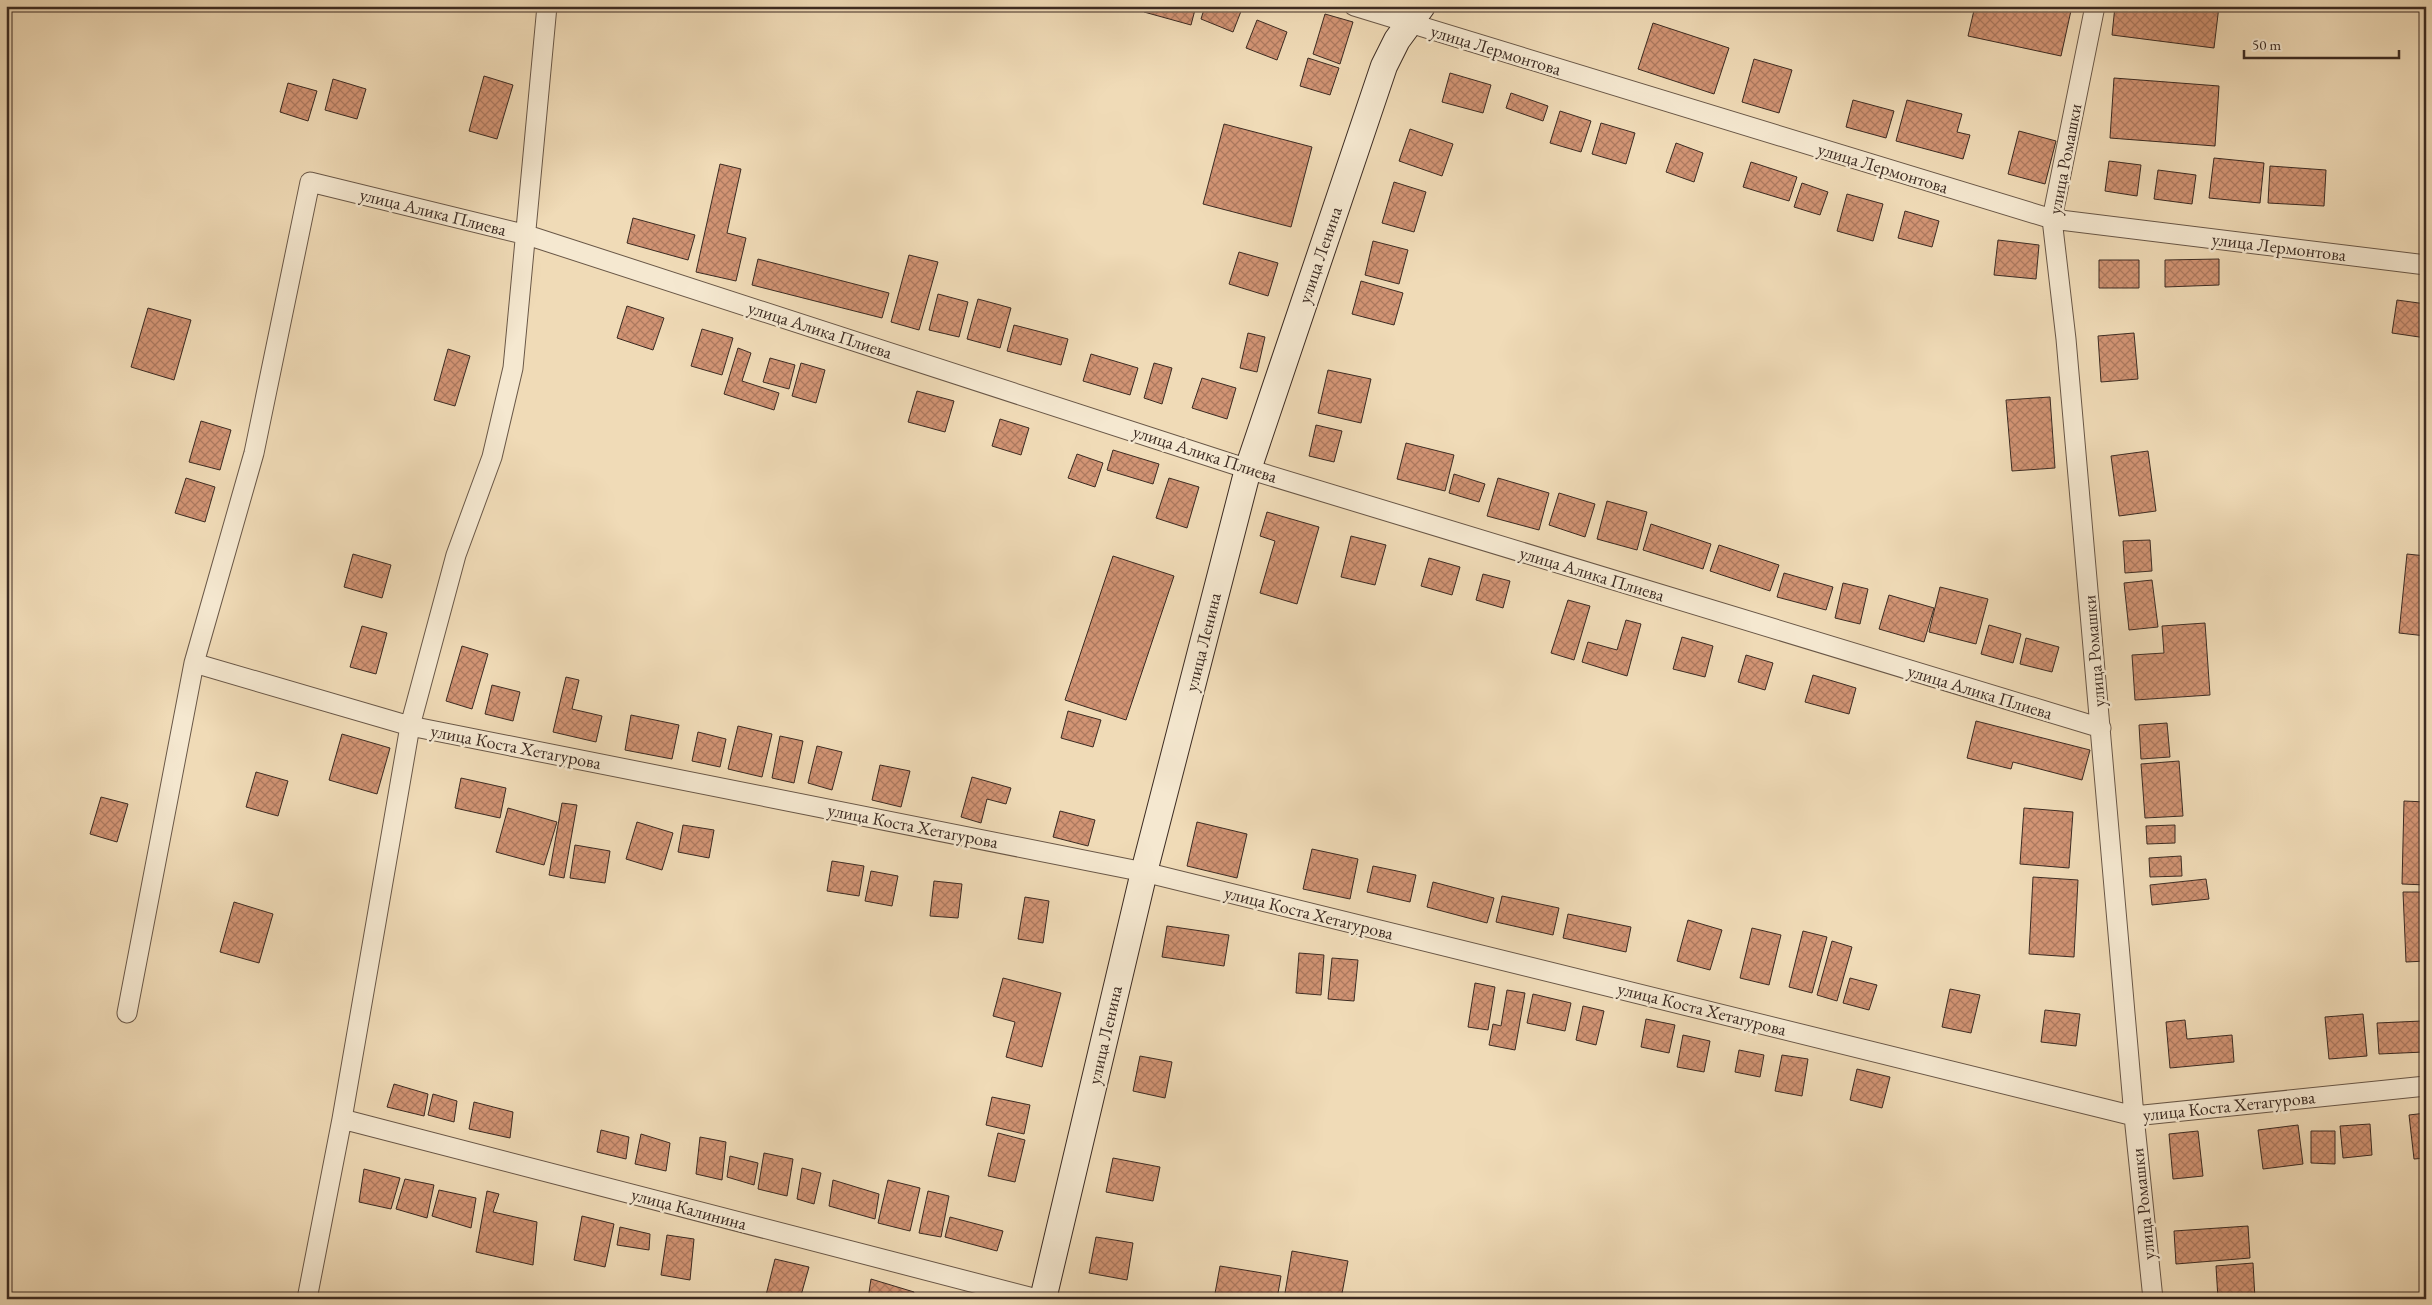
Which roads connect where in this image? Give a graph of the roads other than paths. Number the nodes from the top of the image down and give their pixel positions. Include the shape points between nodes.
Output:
1 (547, 6) edge
2 (1354, 6) edge
3 (2095, 6) edge
4 (1415, 15) edge
5 (2052, 219) junction
6 (527, 235) junction
7 (2426, 265) edge
8 (1248, 469) junction
9 (194, 663) junction
10 (410, 726) junction
11 (2101, 728) junction
12 (1144, 872) junction
13 (127, 1013) dead end
14 (2426, 1086) edge
15 (2134, 1116) junction
16 (342, 1119) junction
17 (307, 1299) edge
18 (1037, 1299) edge
19 (1043, 1299) edge
20 (2153, 1299) edge

1 - 6 street
2 - 4 street, улица Лермонтова
3 - 5 street, улица Ромашки
4 - 5 street, улица Лермонтова
4 - 8 street, улица Ленина via 1384,66
5 - 7 street, улица Лермонтова
5 - 11 street, улица Ромашки
6 - 8 street, улица Алика Плиева
6 - 9 street, улица Алика Плиева via 310,182 254,453
6 - 10 street via 514,368 492,457 456,555
8 - 11 street, улица Алика Плиева
8 - 12 street, улица Ленина
9 - 10 street, улица Коста Хетагурова
9 - 13 street
10 - 12 street, улица Коста Хетагурова
10 - 16 street
11 - 15 street, улица Ромашки
12 - 15 street, улица Коста Хетагурова
12 - 19 street, улица Ленина
14 - 15 street, улица Коста Хетагурова
15 - 20 street, улица Ромашки
16 - 17 street
16 - 18 street, улица Калинина

